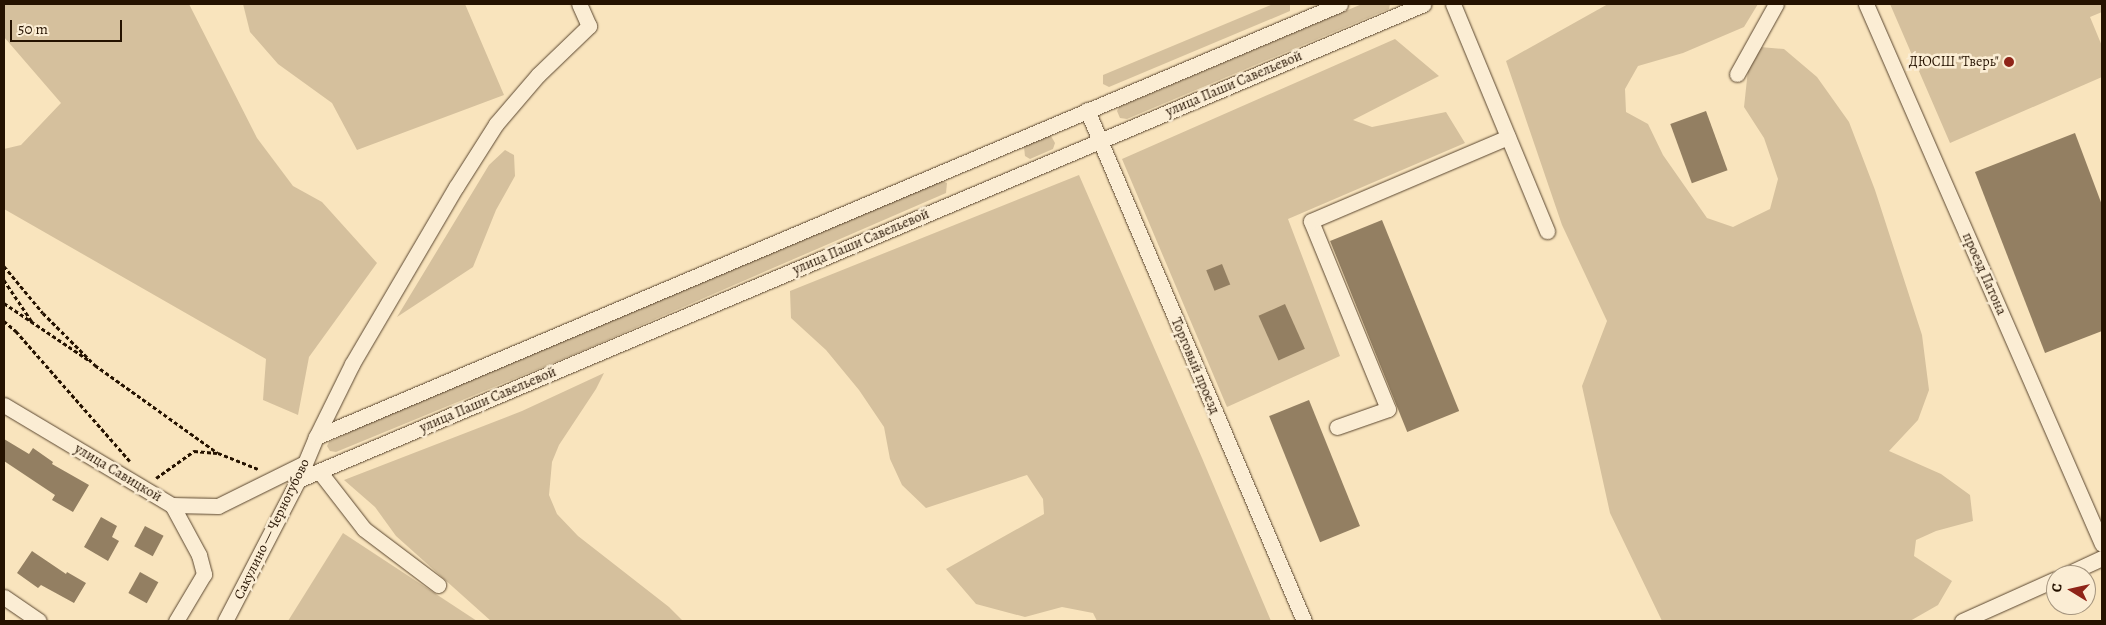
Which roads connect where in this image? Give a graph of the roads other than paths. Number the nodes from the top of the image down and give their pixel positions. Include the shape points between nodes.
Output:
1 (579, 4) edge
2 (1340, 4) edge
3 (1424, 4) edge
4 (1453, 4) edge
5 (1776, 4) edge
6 (1866, 4) edge
7 (1737, 74) dead end
8 (1087, 110) junction
9 (1508, 138) junction
10 (1100, 141) junction
11 (1547, 231) dead end
12 (4, 405) edge
13 (1337, 427) dead end
14 (316, 437) junction
15 (305, 463) junction
16 (319, 471) junction
17 (298, 480) junction
18 (172, 505) junction
19 (2102, 544) edge
20 (2102, 558) edge
21 (2087, 565) edge
22 (2046, 583) edge
23 (438, 585) dead end
24 (4, 597) edge
25 (39, 621) edge
26 (176, 621) edge
27 (225, 621) edge
28 (1304, 621) edge
29 (1962, 621) edge

1 - 14 street, Сакулино — Черногубово via 589,26 538,75 496,124 352,364
2 - 8 street
3 - 10 street, улица Паши Савельевой
4 - 9 street
5 - 7 street
6 - 19 street, проезд Патона
8 - 10 street, Торговый проезд
8 - 14 street
9 - 11 street
9 - 13 street via 1311,221 1388,409
10 - 16 street, улица Паши Савельевой
10 - 28 street, Торговый проезд
12 - 18 street, улица Савицкой
14 - 15 street, Сакулино — Черногубово
15 - 17 street, Сакулино — Черногубово
15 - 18 street via 218,506
16 - 17 street, улица Паши Савельевой
16 - 23 street via 364,529
17 - 27 street, Сакулино — Черногубово
18 - 26 street, улица Савицкой via 199,555 204,574
20 - 21 street
22 - 29 street
24 - 25 street

